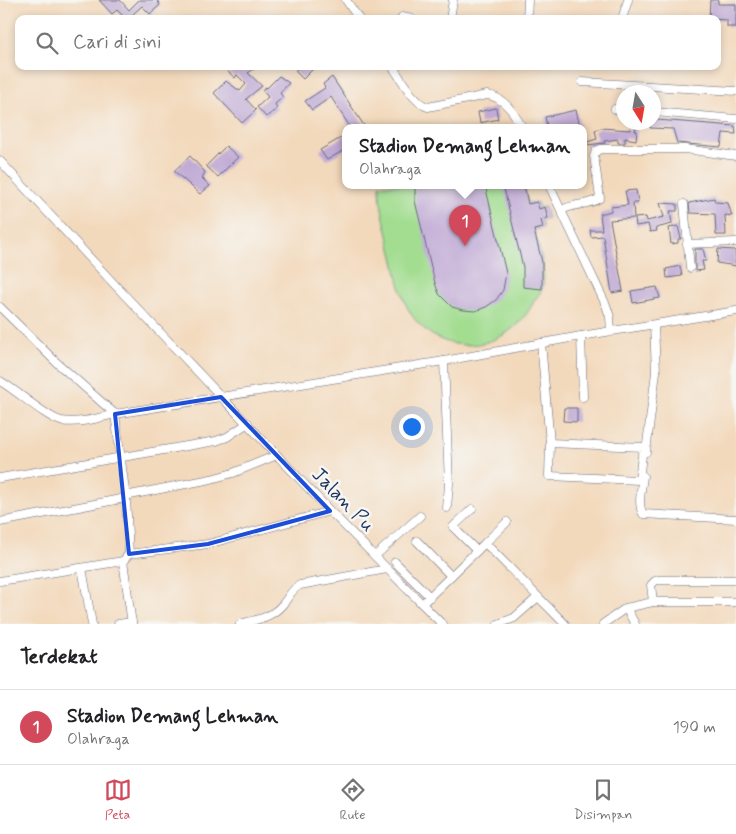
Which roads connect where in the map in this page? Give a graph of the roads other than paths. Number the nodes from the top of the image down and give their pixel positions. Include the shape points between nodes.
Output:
1 (346, 0) edge
2 (454, 0) edge
3 (528, 0) edge
4 (628, 0) edge
5 (356, 15) edge
6 (451, 15) edge
7 (527, 15) edge
8 (623, 15) edge
9 (395, 70) edge
10 (582, 82) dead end
11 (736, 91) edge
12 (661, 113) edge
13 (736, 119) edge
14 (520, 124) edge
15 (736, 156) edge
16 (0, 161) edge
17 (552, 189) edge
18 (684, 204) dead end
19 (562, 210) junction
20 (736, 242) edge
21 (688, 244) junction
22 (690, 268) dead end
23 (0, 307) edge
24 (736, 311) edge
25 (654, 325) junction
26 (611, 332) junction
27 (581, 336) junction
28 (541, 343) junction
29 (444, 361) junction
30 (0, 381) edge
31 (221, 397) junction
32 (583, 397) dead end
33 (115, 414) junction
34 (248, 423) junction
35 (550, 443) junction
36 (277, 455) junction
37 (122, 457) junction
38 (0, 478) edge
39 (126, 497) junction
40 (447, 508) dead end
41 (472, 509) dead end
42 (330, 511) junction
43 (420, 516) dead end
44 (736, 519) edge
45 (0, 522) edge
46 (507, 522) dead end
47 (417, 541) dead end
48 (485, 543) junction
49 (477, 551) junction
50 (129, 554) junction
51 (375, 556) junction
52 (123, 561) junction
53 (396, 562) dead end
54 (82, 568) junction
55 (387, 569) junction
56 (451, 576) junction
57 (736, 580) edge
58 (0, 581) edge
59 (430, 597) junction
60 (538, 597) junction
61 (652, 602) junction
62 (736, 602) edge
63 (422, 604) junction
64 (626, 608) junction
65 (132, 623) edge
66 (92, 624) edge
67 (118, 624) edge
68 (240, 624) edge
69 (442, 624) edge
70 (498, 624) edge
71 (565, 624) edge
72 (603, 624) edge
73 (635, 624) edge

1 - 5 street
2 - 6 street
3 - 7 street
4 - 8 street
9 - 14 street via 416,100 428,108 494,96 504,101
10 - 11 street
12 - 13 street
15 - 19 street via 684,149 601,149 594,156 600,198
16 - 31 street, Jalan Pu
17 - 19 street
18 - 21 street
19 - 26 street via 606,305
20 - 21 street
21 - 22 street
23 - 33 street
24 - 25 street
25 - 26 street
25 - 44 street via 656,372 641,511 643,514
26 - 27 street
27 - 28 street
27 - 32 street
28 - 29 street
28 - 35 street
29 - 31 street
29 - 40 street
30 - 33 street via 60,421 84,421
31 - 33 street
31 - 34 street, Jalan Pu
33 - 37 street
34 - 36 street, Jalan Pu
34 - 37 street via 216,441
35 - 35 street via 643,447 639,480 549,476
36 - 39 street via 223,476
36 - 42 street, Jalan Pu
37 - 38 street
37 - 39 street
39 - 45 street
39 - 50 street
41 - 49 street via 453,527
42 - 50 street via 208,544
42 - 51 street, Jalan Pu
43 - 51 street
46 - 48 street
47 - 56 street
48 - 49 street
48 - 60 street
49 - 56 street
50 - 52 street
51 - 55 street, Jalan Pu
52 - 54 street
52 - 65 street
53 - 59 street
54 - 58 street
54 - 66 street
55 - 63 street, Jalan Pu
55 - 68 street via 300,585 270,616
56 - 59 street
57 - 61 street via 658,580 651,585
59 - 63 street
60 - 70 street via 512,619
60 - 71 street
61 - 62 street
61 - 64 street
63 - 69 street, Jalan Pu
64 - 72 street
64 - 73 street
65 - 67 street

